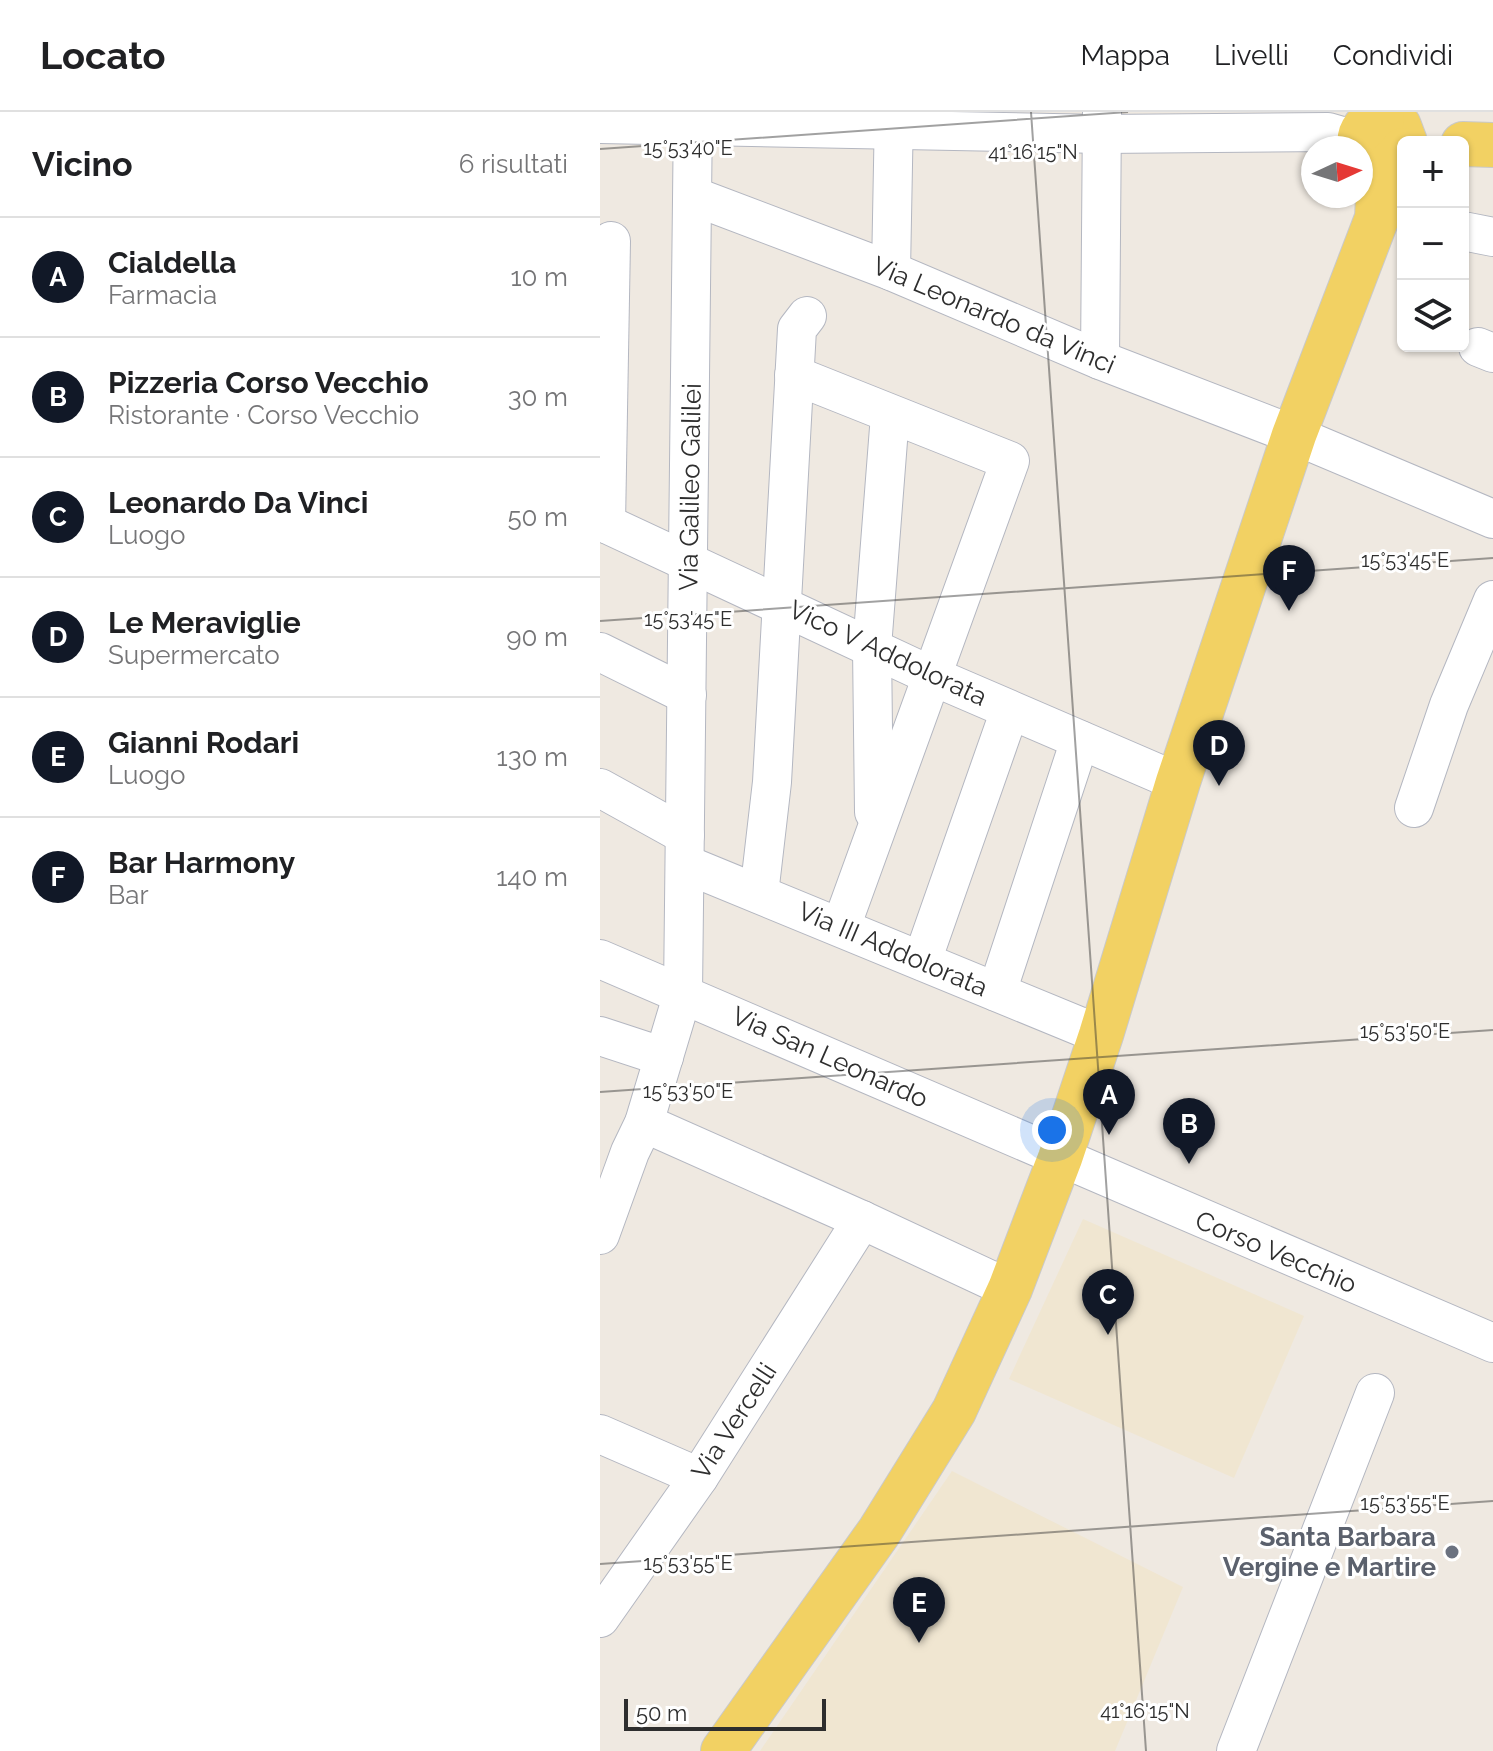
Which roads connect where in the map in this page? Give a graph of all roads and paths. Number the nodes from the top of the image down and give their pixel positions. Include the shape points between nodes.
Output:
1 (693, 119) edge
2 (894, 122) edge
3 (1102, 123) edge
4 (600, 124) edge
5 (1469, 144) edge
6 (1493, 145) edge
7 (1385, 151) edge
8 (693, 196) junction
9 (1469, 232) edge
10 (1493, 237) edge
11 (614, 241) edge
12 (891, 271) junction
13 (807, 316) dead end
14 (1100, 360) junction
15 (794, 375) junction
16 (890, 415) junction
17 (1294, 435) junction
18 (1493, 519) edge
19 (603, 522) edge
20 (689, 562) junction
21 (1493, 600) edge
22 (784, 605) junction
23 (872, 647) junction
24 (600, 652) edge
25 (932, 676) junction
26 (687, 695) junction
27 (1010, 710) junction
28 (1080, 740) junction
29 (1178, 782) junction
30 (600, 788) edge
31 (1414, 808) dead end
32 (874, 836) junction
33 (685, 850) junction
34 (759, 894) junction
35 (841, 927) junction
36 (600, 959) edge
37 (922, 961) junction
38 (997, 992) junction
39 (683, 993) junction
40 (1101, 1035) junction
41 (600, 1036) edge
42 (664, 1057) junction
43 (625, 1139) edge
44 (1060, 1158) junction
45 (862, 1220) junction
46 (600, 1235) edge
47 (1010, 1289) junction
48 (1493, 1343) edge
49 (1375, 1393) dead end
50 (600, 1434) edge
51 (699, 1477) junction
52 (600, 1618) edge
53 (723, 1751) edge
54 (1236, 1751) edge

1 - 2 street
1 - 4 street
1 - 8 street, Via Galileo Galilei
2 - 3 street
2 - 12 street
3 - 7 street via 1328,132
3 - 14 street
5 - 6 main road
7 - 17 main road
8 - 12 street, Via Leonardo da Vinci
8 - 20 street, Via Galileo Galilei
9 - 10 street
11 - 19 street
12 - 14 street, Via Leonardo da Vinci
13 - 15 street via 797,329
14 - 17 street, Via Leonardo da Vinci
15 - 16 street
15 - 22 street
16 - 23 street
16 - 25 street via 1010,461
17 - 18 street, Via Leonardo da Vinci
17 - 29 main road
19 - 20 street, Vico V Addolorata
20 - 22 street, Vico V Addolorata
20 - 26 street, Via Galileo Galilei
21 - 31 street
22 - 23 street, Vico V Addolorata
22 - 34 street
23 - 25 street, Vico V Addolorata
23 - 32 street
24 - 26 street
25 - 27 street, Vico V Addolorata
25 - 32 street
26 - 33 street, Via Galileo Galilei
27 - 28 street, Vico V Addolorata
27 - 37 street
28 - 29 street, Vico V Addolorata
28 - 38 street
29 - 40 main road
30 - 33 street, Via III Addolorata
32 - 35 street
33 - 34 street, Via III Addolorata
33 - 39 street, Via Galileo Galilei
34 - 35 street, Via III Addolorata
35 - 37 street, Via III Addolorata
36 - 39 street, Via San Leonardo
37 - 38 street, Via III Addolorata
38 - 40 street, Via III Addolorata
39 - 42 street, Via Galileo Galilei
39 - 44 street, Via San Leonardo
40 - 44 main road
41 - 42 street
42 - 43 street, Via Galileo Galilei
43 - 45 street
43 - 46 street, Via Galileo Galilei
44 - 47 main road
44 - 48 street, Corso Vecchio
45 - 47 street
45 - 51 street, Via Vercelli
47 - 53 main road via 946,1425 879,1532
49 - 54 street
50 - 51 street
51 - 52 street, Via Vercelli

